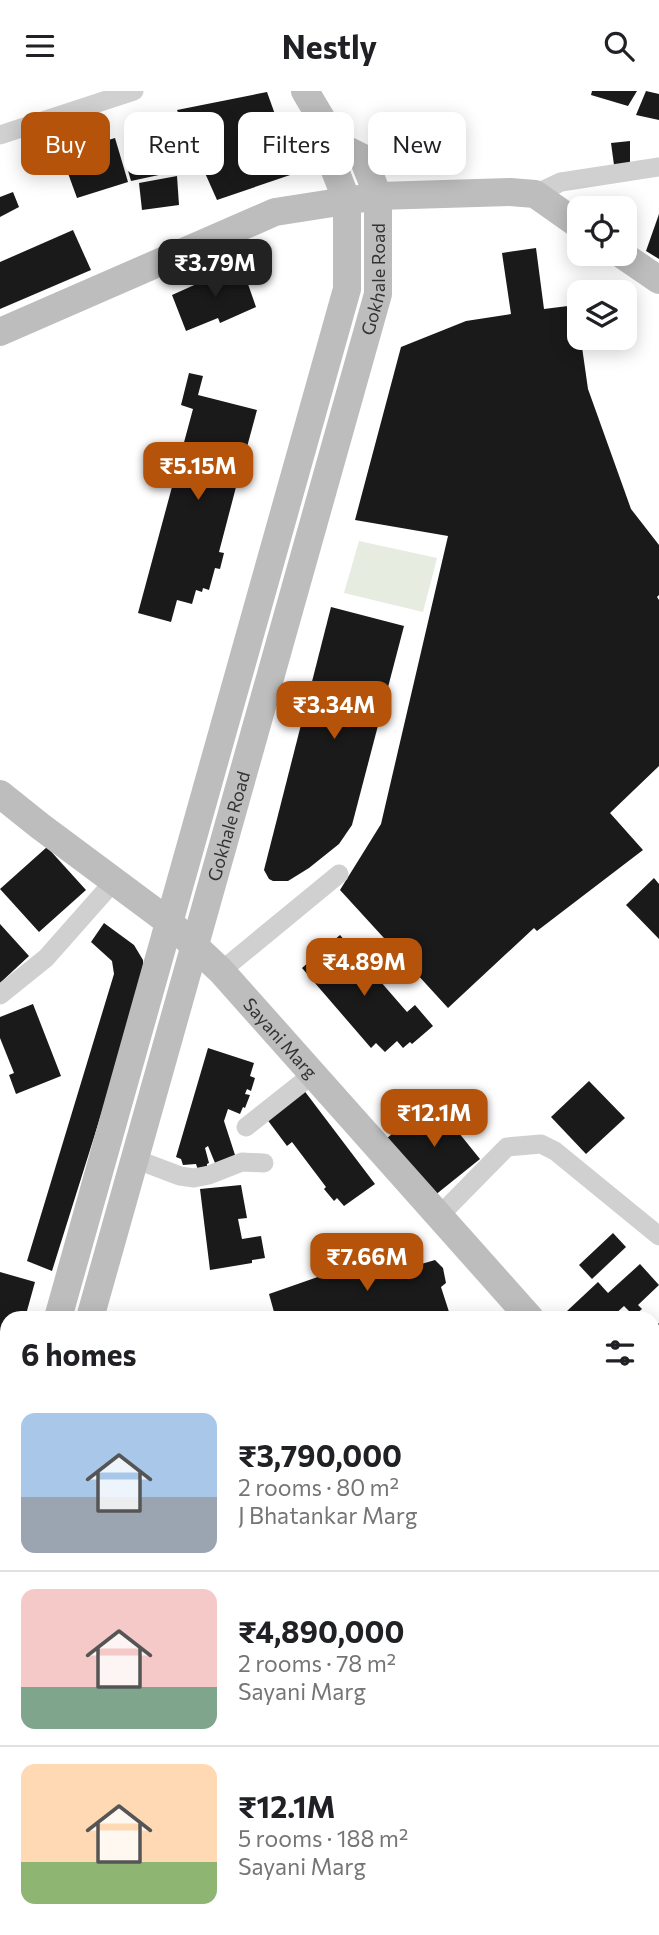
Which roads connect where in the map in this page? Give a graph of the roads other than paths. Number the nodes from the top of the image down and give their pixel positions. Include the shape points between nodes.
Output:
1 (134, 91) edge
2 (305, 91) edge
3 (99, 96) edge
4 (317, 112) edge
5 (0, 135) edge
6 (354, 154) edge
7 (659, 167) edge
8 (337, 175) edge
9 (535, 194) junction
10 (378, 196) junction
11 (347, 201) junction
12 (567, 217) edge
13 (637, 265) edge
14 (659, 280) edge
15 (347, 289) junction
16 (378, 294) junction
17 (0, 333) edge
18 (0, 794) edge
19 (339, 874) dead end
20 (115, 880) junction
21 (169, 922) junction
22 (194, 947) junction
23 (221, 971) junction
24 (0, 995) edge
25 (313, 1074) junction
26 (246, 1127) dead end
27 (135, 1159) junction
28 (264, 1163) dead end
29 (440, 1215) junction
30 (659, 1236) edge
31 (60, 1311) edge
32 (92, 1311) edge
33 (524, 1311) edge

1 - 3 street
2 - 4 main road, Gokhale Road
3 - 5 street
6 - 10 main road, Gokhale Road via 363,158
7 - 9 street via 561,182
8 - 11 main road, Gokhale Road
9 - 10 main road
9 - 12 main road
10 - 11 main road
10 - 16 main road, Gokhale Road
11 - 15 main road, Gokhale Road
11 - 17 main road via 275,212
13 - 14 main road
15 - 16 main road
15 - 21 main road, Gokhale Road
16 - 22 main road, Gokhale Road
18 - 20 main road, Sayani Marg
19 - 23 street
20 - 21 main road, Sayani Marg
20 - 24 street via 46,958
21 - 22 main road, Sayani Marg
21 - 31 main road, Gokhale Road
22 - 23 main road, Sayani Marg
22 - 27 main road, Gokhale Road
23 - 25 main road, Sayani Marg
25 - 26 street
25 - 29 main road, Sayani Marg
27 - 28 street via 194,1178 242,1162
27 - 32 main road, Gokhale Road
29 - 30 street via 507,1147 541,1144
29 - 33 main road, Sayani Marg

